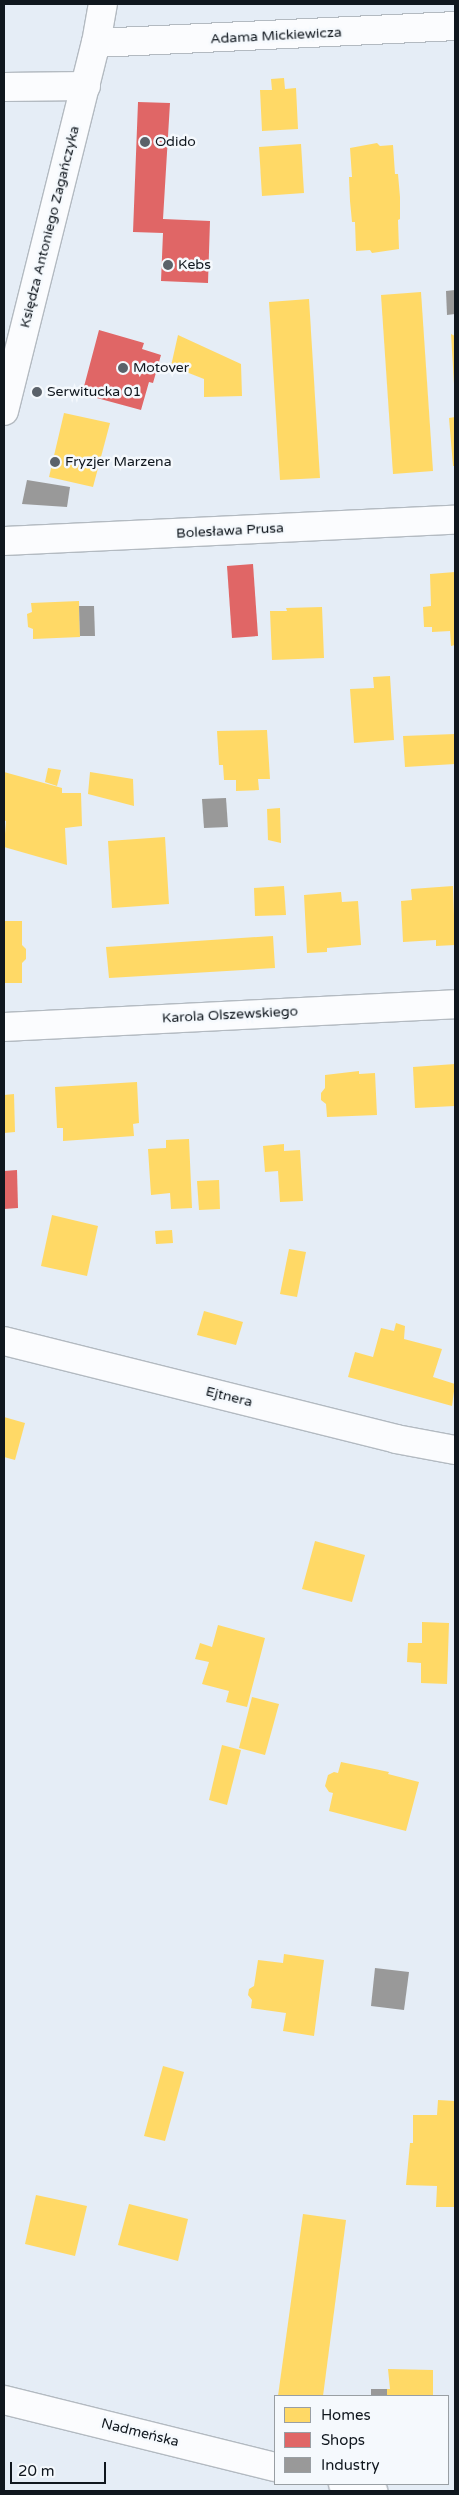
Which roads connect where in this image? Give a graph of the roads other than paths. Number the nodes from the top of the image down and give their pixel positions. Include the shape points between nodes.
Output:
1 (103, 4) edge
2 (455, 26) edge
3 (96, 43) junction
4 (86, 86) junction
5 (4, 87) edge
6 (4, 411) edge
7 (455, 520) edge
8 (4, 541) edge
9 (455, 1004) edge
10 (4, 1026) edge
11 (4, 1341) edge
12 (455, 1450) edge
13 (4, 2400) edge
14 (274, 2467) edge
15 (347, 2485) edge
16 (373, 2491) edge

1 - 3 street, Księdza Antoniego Zagańczyka
2 - 3 street, Adama Mickiewicza
3 - 4 street, Księdza Antoniego Zagańczyka
4 - 5 street
4 - 6 street, Księdza Antoniego Zagańczyka
7 - 8 street, Bolesława Prusa
9 - 10 street, Karola Olszewskiego
11 - 12 street, Ejtnera via 396,1439
13 - 14 street, Nadmeńska
15 - 16 street

